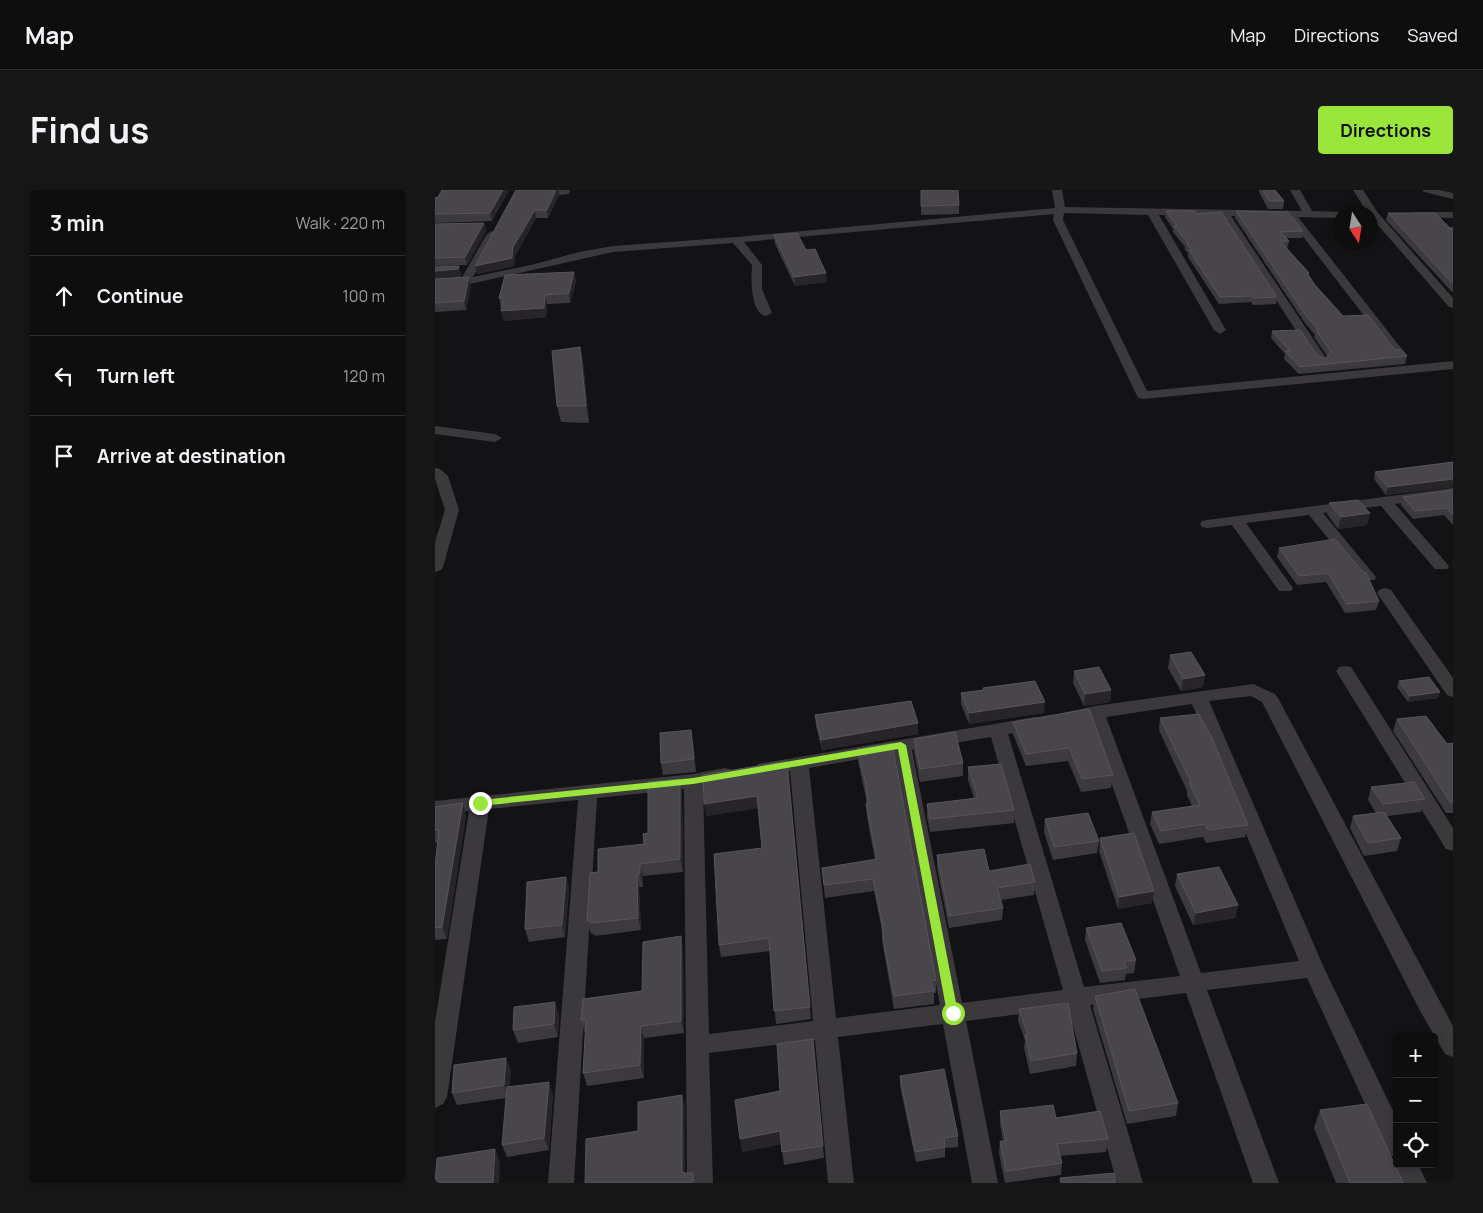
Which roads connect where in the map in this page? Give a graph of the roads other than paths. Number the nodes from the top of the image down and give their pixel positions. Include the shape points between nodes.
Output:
1 (1057, 190) edge
2 (1295, 190) edge
3 (1358, 190) edge
4 (1427, 190) edge
5 (1453, 196) edge
6 (1366, 205) edge
7 (1060, 210) junction
8 (1152, 212) junction
9 (1225, 214) junction
10 (1309, 215) junction
11 (1333, 215) edge
12 (1378, 215) edge
13 (1437, 215) junction
14 (1453, 215) edge
15 (1292, 216) junction
16 (1378, 222) edge
17 (488, 226) dead end
18 (1448, 226) edge
19 (736, 240) junction
20 (465, 282) junction
21 (435, 284) edge
22 (1453, 305) edge
23 (765, 313) dead end
24 (1220, 330) dead end
25 (1399, 352) edge
26 (1322, 361) edge
27 (1453, 365) edge
28 (435, 430) edge
29 (495, 438) dead end
30 (435, 472) edge
31 (1453, 492) edge
32 (1385, 500) junction
33 (1313, 510) junction
34 (1236, 520) junction
35 (1207, 524) dead end
36 (435, 566) edge
37 (1441, 566) dead end
38 (1368, 577) edge
39 (1285, 588) dead end
40 (1385, 593) dead end
41 (1345, 671) dead end
42 (1453, 691) edge
43 (1198, 697) junction
44 (1095, 712) junction
45 (998, 729) junction
46 (901, 745) junction
47 (799, 763) junction
48 (693, 781) junction
49 (588, 792) junction
50 (480, 803) junction
51 (435, 808) edge
52 (1453, 844) edge
53 (1313, 968) junction
54 (1194, 983) junction
55 (1076, 998) junction
56 (953, 1013) junction
57 (826, 1029) junction
58 (698, 1045) junction
59 (1453, 1047) edge
60 (435, 1097) edge
61 (1393, 1138) edge
62 (1407, 1168) edge
63 (561, 1183) edge
64 (700, 1183) edge
65 (841, 1183) edge
66 (985, 1183) edge
67 (1130, 1183) edge
68 (1267, 1183) edge
69 (1414, 1183) edge

1 - 7 street
2 - 10 street
3 - 6 street
4 - 5 street
7 - 8 street
7 - 19 street
7 - 27 street via 1058,220 1143,395
8 - 9 street
8 - 24 street
9 - 15 street
9 - 26 street
10 - 11 street
10 - 15 street
12 - 13 street
13 - 14 street
13 - 18 street
15 - 25 street
16 - 22 street
17 - 20 street via 497,226 467,270
19 - 20 street via 613,249
19 - 23 street via 757,265 756,289
20 - 21 street
28 - 29 street
30 - 36 street via 441,476 452,510
31 - 32 street
32 - 33 street
32 - 37 street
33 - 34 street
33 - 38 street
34 - 35 street
34 - 39 street
40 - 42 street
41 - 52 street
43 - 44 street
43 - 53 street
43 - 59 street via 1253,690 1269,698
44 - 45 street
44 - 54 street
45 - 46 street
45 - 55 street
46 - 47 street
46 - 56 street
47 - 48 street
47 - 57 street
48 - 49 street
48 - 58 street
49 - 50 street
49 - 63 street
50 - 51 street
50 - 60 street
53 - 54 street
53 - 61 street
54 - 55 street
54 - 68 street
55 - 56 street
55 - 67 street
56 - 57 street
56 - 66 street
57 - 58 street
57 - 65 street
58 - 64 street
62 - 69 street

